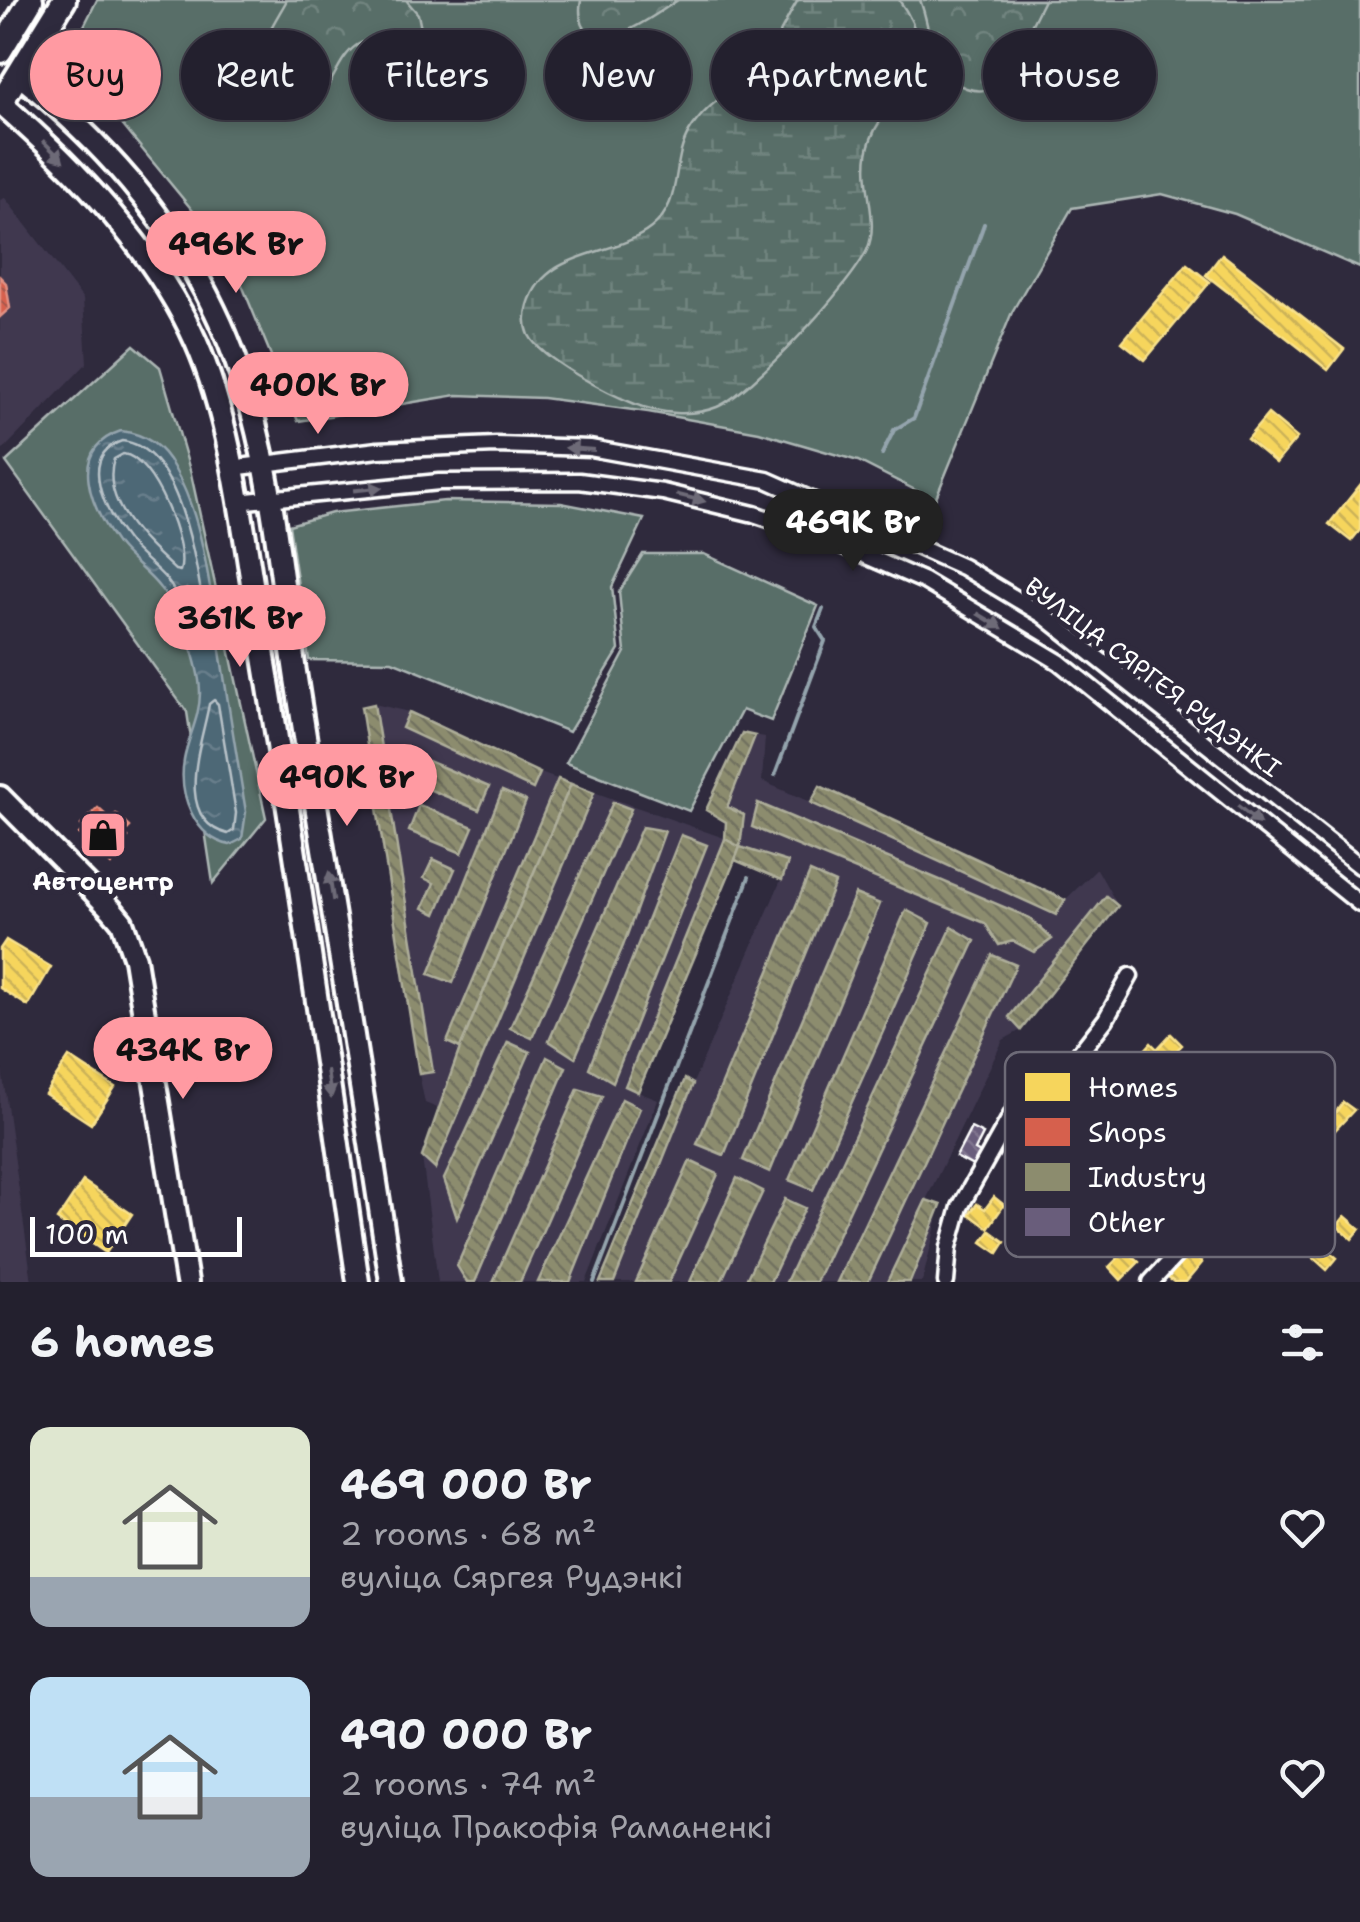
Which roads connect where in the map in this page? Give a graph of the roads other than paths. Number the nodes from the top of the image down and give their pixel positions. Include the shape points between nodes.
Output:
1 (31, 0) edge
2 (64, 0) edge
3 (0, 51) edge
4 (10, 69) edge
5 (0, 103) edge
6 (264, 466) junction
7 (231, 468) junction
8 (270, 497) junction
9 (238, 502) junction
10 (0, 797) edge
11 (1360, 866) edge
12 (1360, 904) edge
13 (1130, 976) dead end
14 (347, 982) junction
15 (314, 988) junction
16 (1080, 1052) edge
17 (1005, 1127) edge
18 (1174, 1257) edge
19 (187, 1282) edge
20 (358, 1282) edge
21 (391, 1282) edge
22 (946, 1282) edge
23 (1151, 1282) edge

1 - 3 main road
2 - 4 main road
4 - 5 main road
4 - 6 street via 119,168 176,240 235,358
5 -> 7 street via 69,168 169,293 196,342
6 - 7 street, ВУЛІЦА СЯРГЕЯ РУДЭНКІ
6 - 8 street
11 -> 6 street, ВУЛІЦА СЯРГЕЯ РУДЭНКІ via 1043,615 963,567 767,480 590,448 496,445 378,450
7 - 9 street
8 - 9 street, ВУЛІЦА СЯРГЕЯ РУДЭНКІ
8 -> 12 street, ВУЛІЦА СЯРГЕЯ РУДЭНКІ via 439,482 578,481 663,492 825,538 924,581 1058,662
14 -> 8 street
9 - 15 street
10 - 19 street via 112,910 128,936
13 - 16 street
14 - 15 street via 328,970
14 - 21 street
15 -> 20 street
17 - 22 street via 960,1208
18 - 23 street

